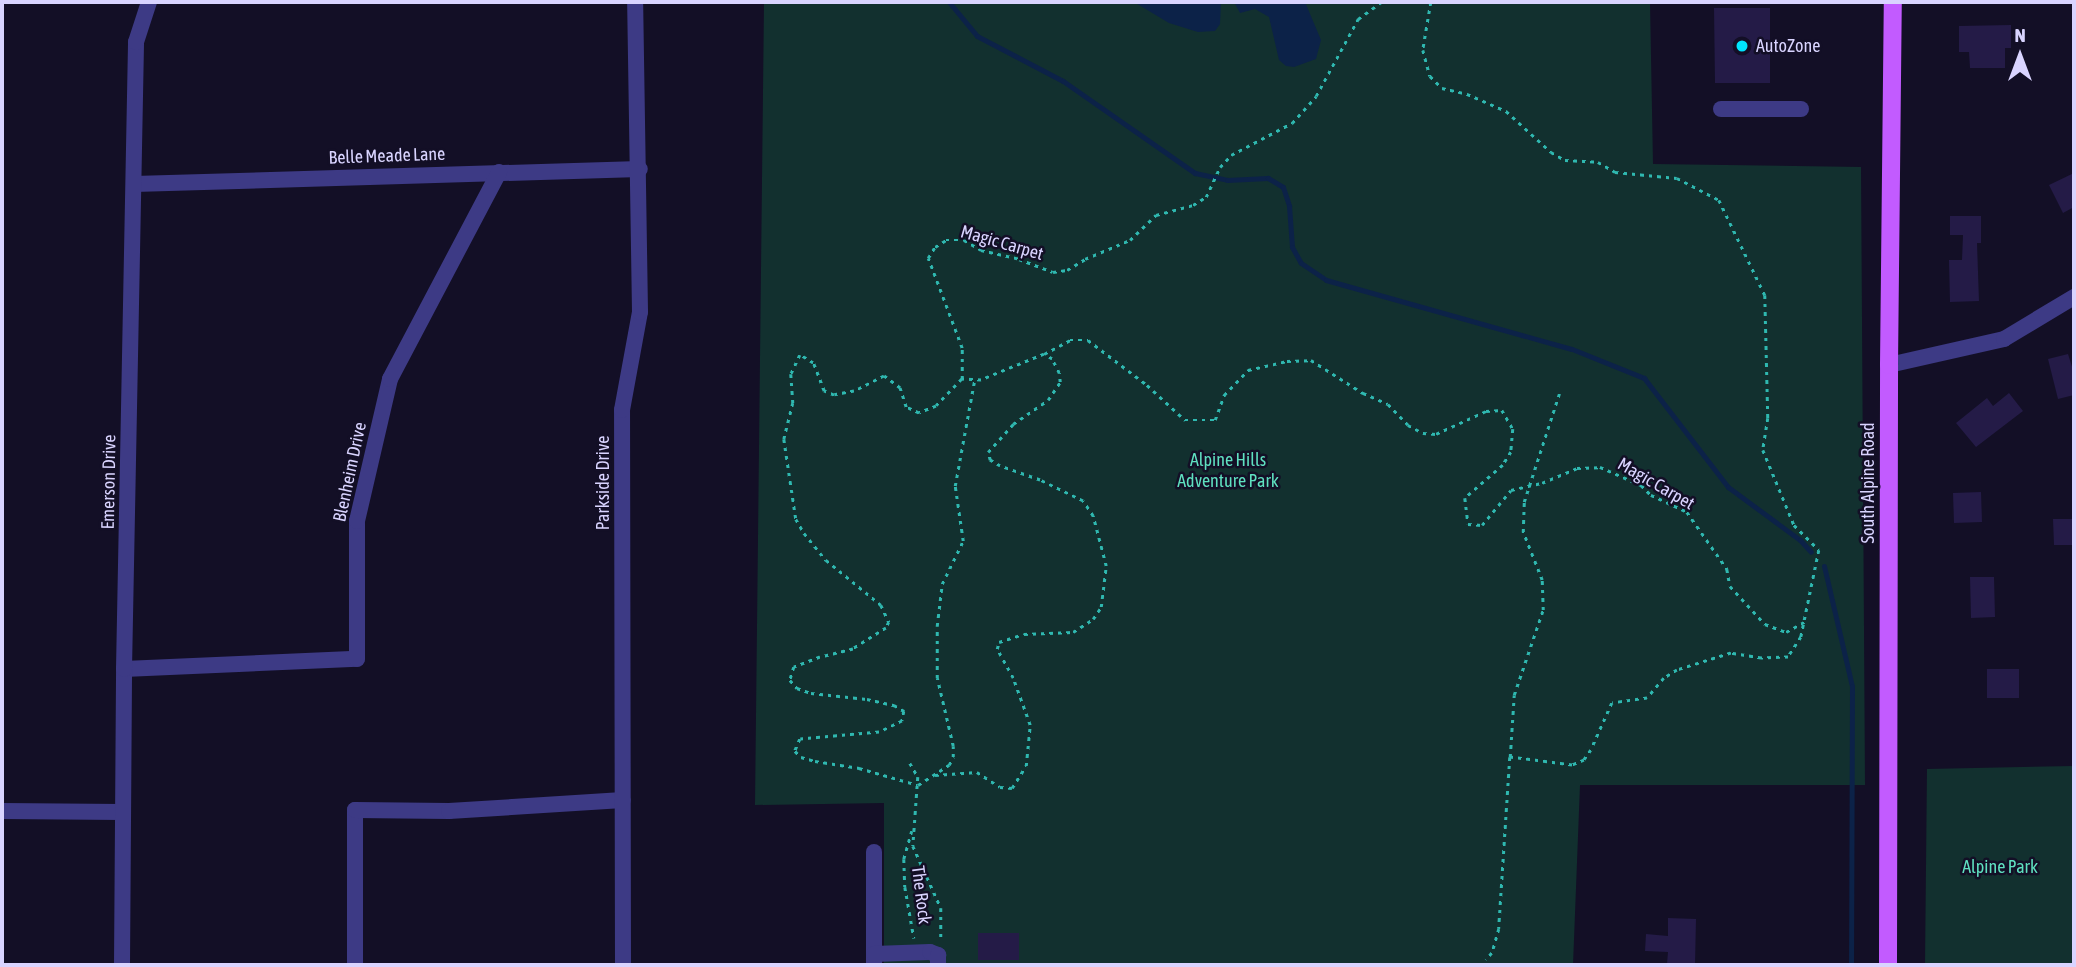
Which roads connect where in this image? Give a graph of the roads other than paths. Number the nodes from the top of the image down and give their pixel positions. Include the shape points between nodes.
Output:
1 (149, 2) edge
2 (635, 2) edge
3 (1893, 2) edge
4 (1721, 109) dead end
5 (1801, 109) dead end
6 (640, 169) junction
7 (499, 172) junction
8 (134, 184) junction
9 (2074, 297) edge
10 (1889, 365) junction
11 (124, 669) junction
12 (623, 800) junction
13 (2, 811) edge
14 (122, 812) junction
15 (874, 852) dead end
16 (874, 960) edge
17 (938, 960) edge
18 (122, 965) edge
19 (355, 965) edge
20 (623, 965) edge
21 (1888, 965) edge

1 - 8 street, Emerson Drive via 136,42
2 - 6 street, Parkside Drive
3 - 10 main road, South Alpine Road
4 - 5 street
6 - 7 street, Belle Meade Lane
6 - 12 street, Parkside Drive via 640,312 622,410
7 - 8 street, Belle Meade Lane
7 - 11 street, Blenheim Drive via 390,379 357,521 357,659
8 - 11 street, Emerson Drive
9 - 10 street via 2004,339
10 - 21 main road, South Alpine Road
11 - 14 street, Emerson Drive
12 - 19 street via 449,811 355,810
12 - 20 street, Parkside Drive
13 - 14 street
14 - 18 street, Emerson Drive
15 - 16 street
16 - 17 street via 914,953

